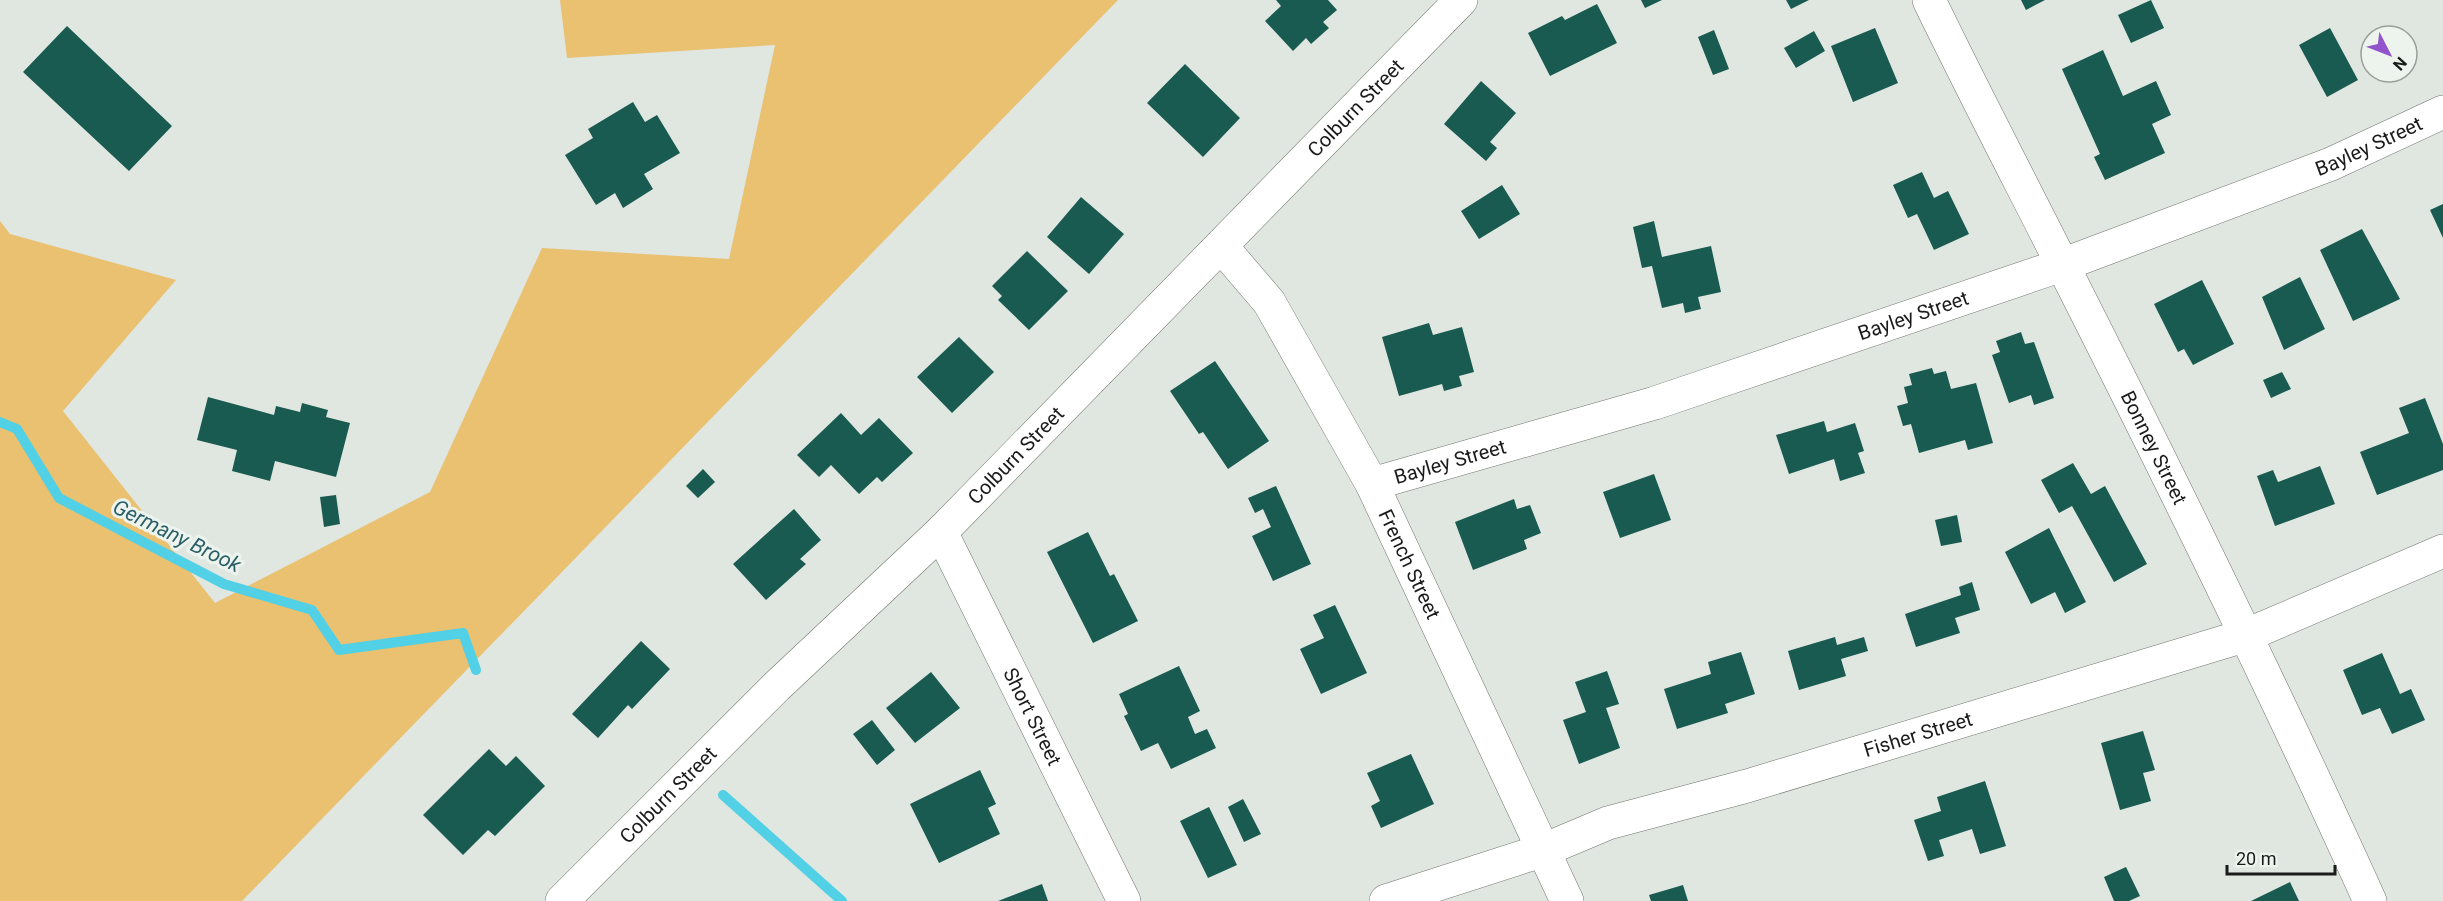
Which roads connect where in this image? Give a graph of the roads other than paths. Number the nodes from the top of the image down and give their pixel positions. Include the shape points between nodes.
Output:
1 (1461, 0) edge
2 (1929, 0) edge
3 (2443, 112) edge
4 (1222, 247) junction
5 (2062, 265) junction
6 (1372, 484) junction
7 (941, 532) junction
8 (2443, 551) edge
9 (2247, 635) junction
10 (1544, 850) junction
11 (562, 901) edge
12 (1124, 901) edge
13 (1386, 901) edge
14 (1567, 901) edge
15 (2370, 901) edge

1 - 4 street, Colburn Street
2 - 5 street, Bonney Street
3 - 5 street, Bayley Street via 2331,164
4 - 6 street, French Street via 1269,302
4 - 7 street, Colburn Street
5 - 6 street, Bayley Street via 1655,403
5 - 9 street, Bonney Street
6 - 10 street, French Street
7 - 11 street, Colburn Street via 776,687
7 - 12 street, Short Street
8 - 9 street, Fisher Street
9 - 10 street, Fisher Street via 1747,786 1608,823
9 - 15 street, Bonney Street
10 - 13 street, Fisher Street
10 - 14 street, French Street

